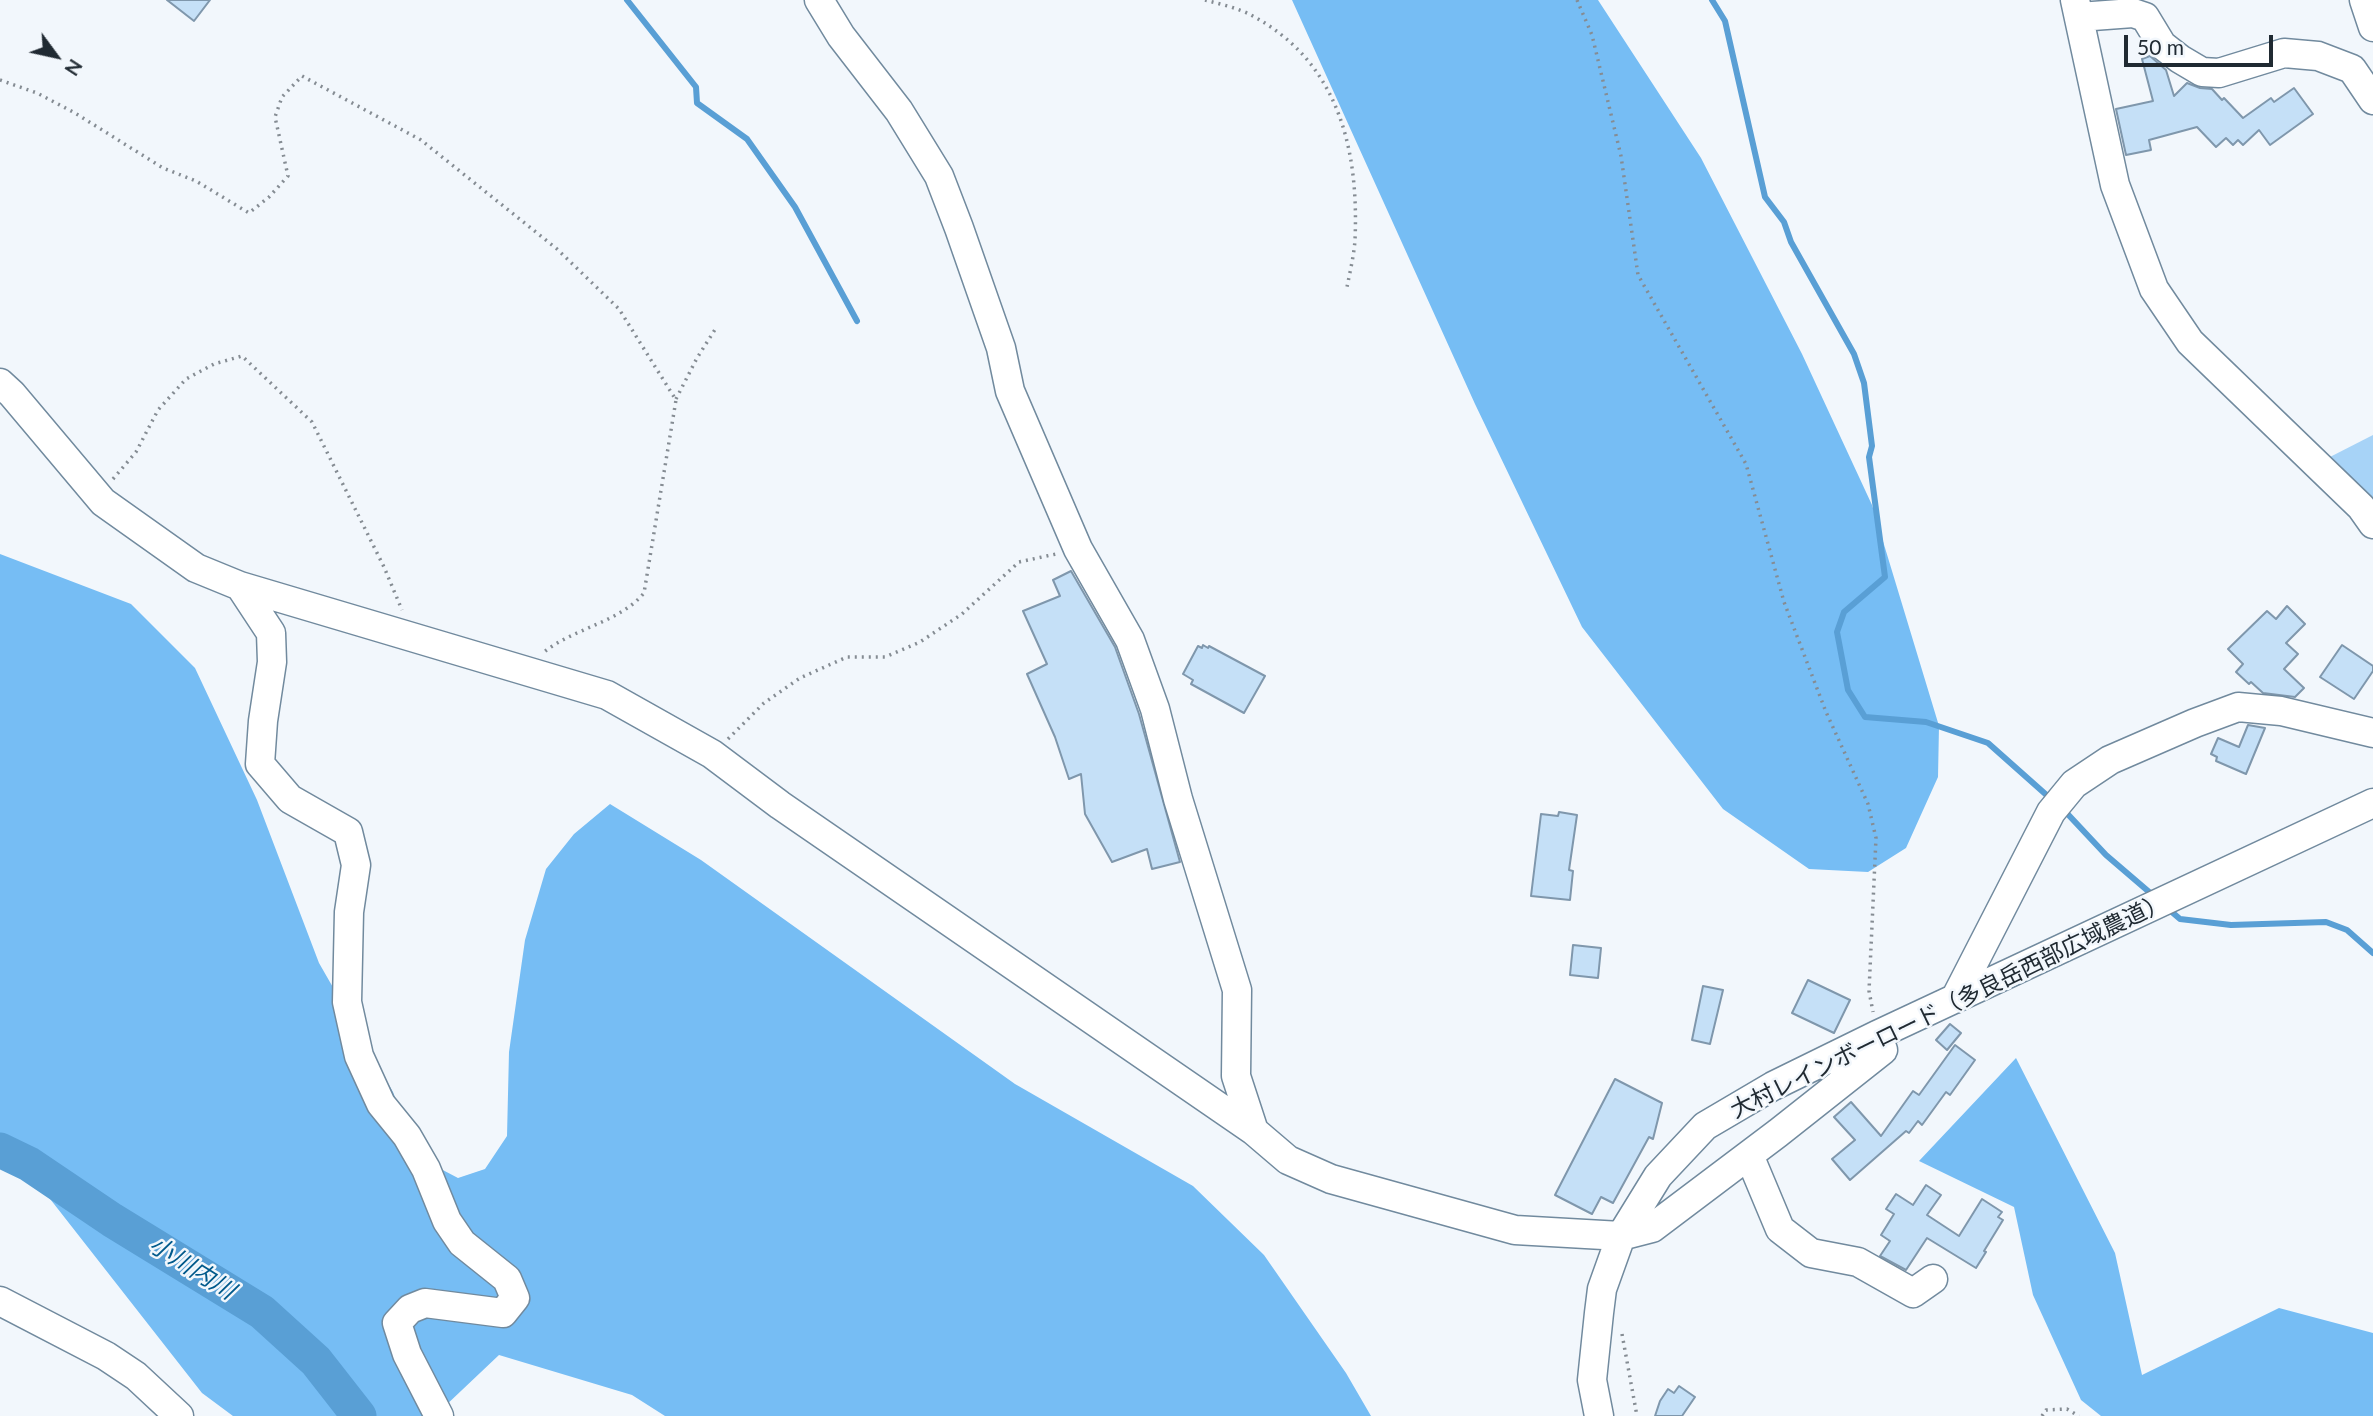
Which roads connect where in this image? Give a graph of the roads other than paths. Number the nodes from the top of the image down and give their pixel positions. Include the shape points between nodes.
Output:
1 (819, 0) edge
2 (2364, 0) edge
3 (2077, 8) edge
4 (2373, 27) edge
5 (2373, 100) edge
6 (0, 383) edge
7 (2373, 524) edge
8 (240, 586) junction
9 (2373, 733) edge
10 (2373, 803) edge
11 (1955, 999) junction
12 (1877, 1035) junction
13 (1254, 1131) junction
14 (1749, 1155) junction
15 (1620, 1236) junction
16 (1933, 1279) dead end
17 (0, 1301) edge
18 (179, 1416) edge
19 (439, 1416) edge
20 (1599, 1416) edge

1 - 13 street via 899,111 939,176 1001,348 1010,391 1078,549 1130,640 1155,709 1237,990 1236,1076
2 - 4 street
3 - 5 street via 2146,17 2162,45 2202,72 2219,73 2284,54 2318,56 2352,68
3 - 7 street via 2115,185 2154,289 2190,342 2361,507
6 - 8 street via 99,496 196,569
8 - 13 street via 607,695 712,754
8 - 19 street via 271,633 260,764 290,799 348,832 356,865 349,912 347,1002 359,1056 381,1104 426,1168 447,1221 462,1243 507,1279 515,1298 503,1314 425,1303 410,1309 397,1323 407,1354
9 - 11 street via 2280,711 2238,707 2110,760 2074,785 2051,812
10 - 11 street, 大村レインボーロード（多良岳西部広域農道）
11 - 12 street, 大村レインボーロード（多良岳西部広域農道）
12 - 14 street via 1883,1049
12 - 15 street, 大村レインボーロード（多良岳西部広域農道） via 1773,1086 1705,1126 1658,1176
13 - 15 street via 1288,1160 1331,1179 1515,1230
14 - 15 street via 1652,1228
14 - 16 street via 1780,1229 1811,1253 1858,1262 1913,1293
15 - 20 street, 大村レインボーロード（多良岳西部広域農道） via 1599,1312 1592,1380
17 - 18 street via 106,1356 136,1376

